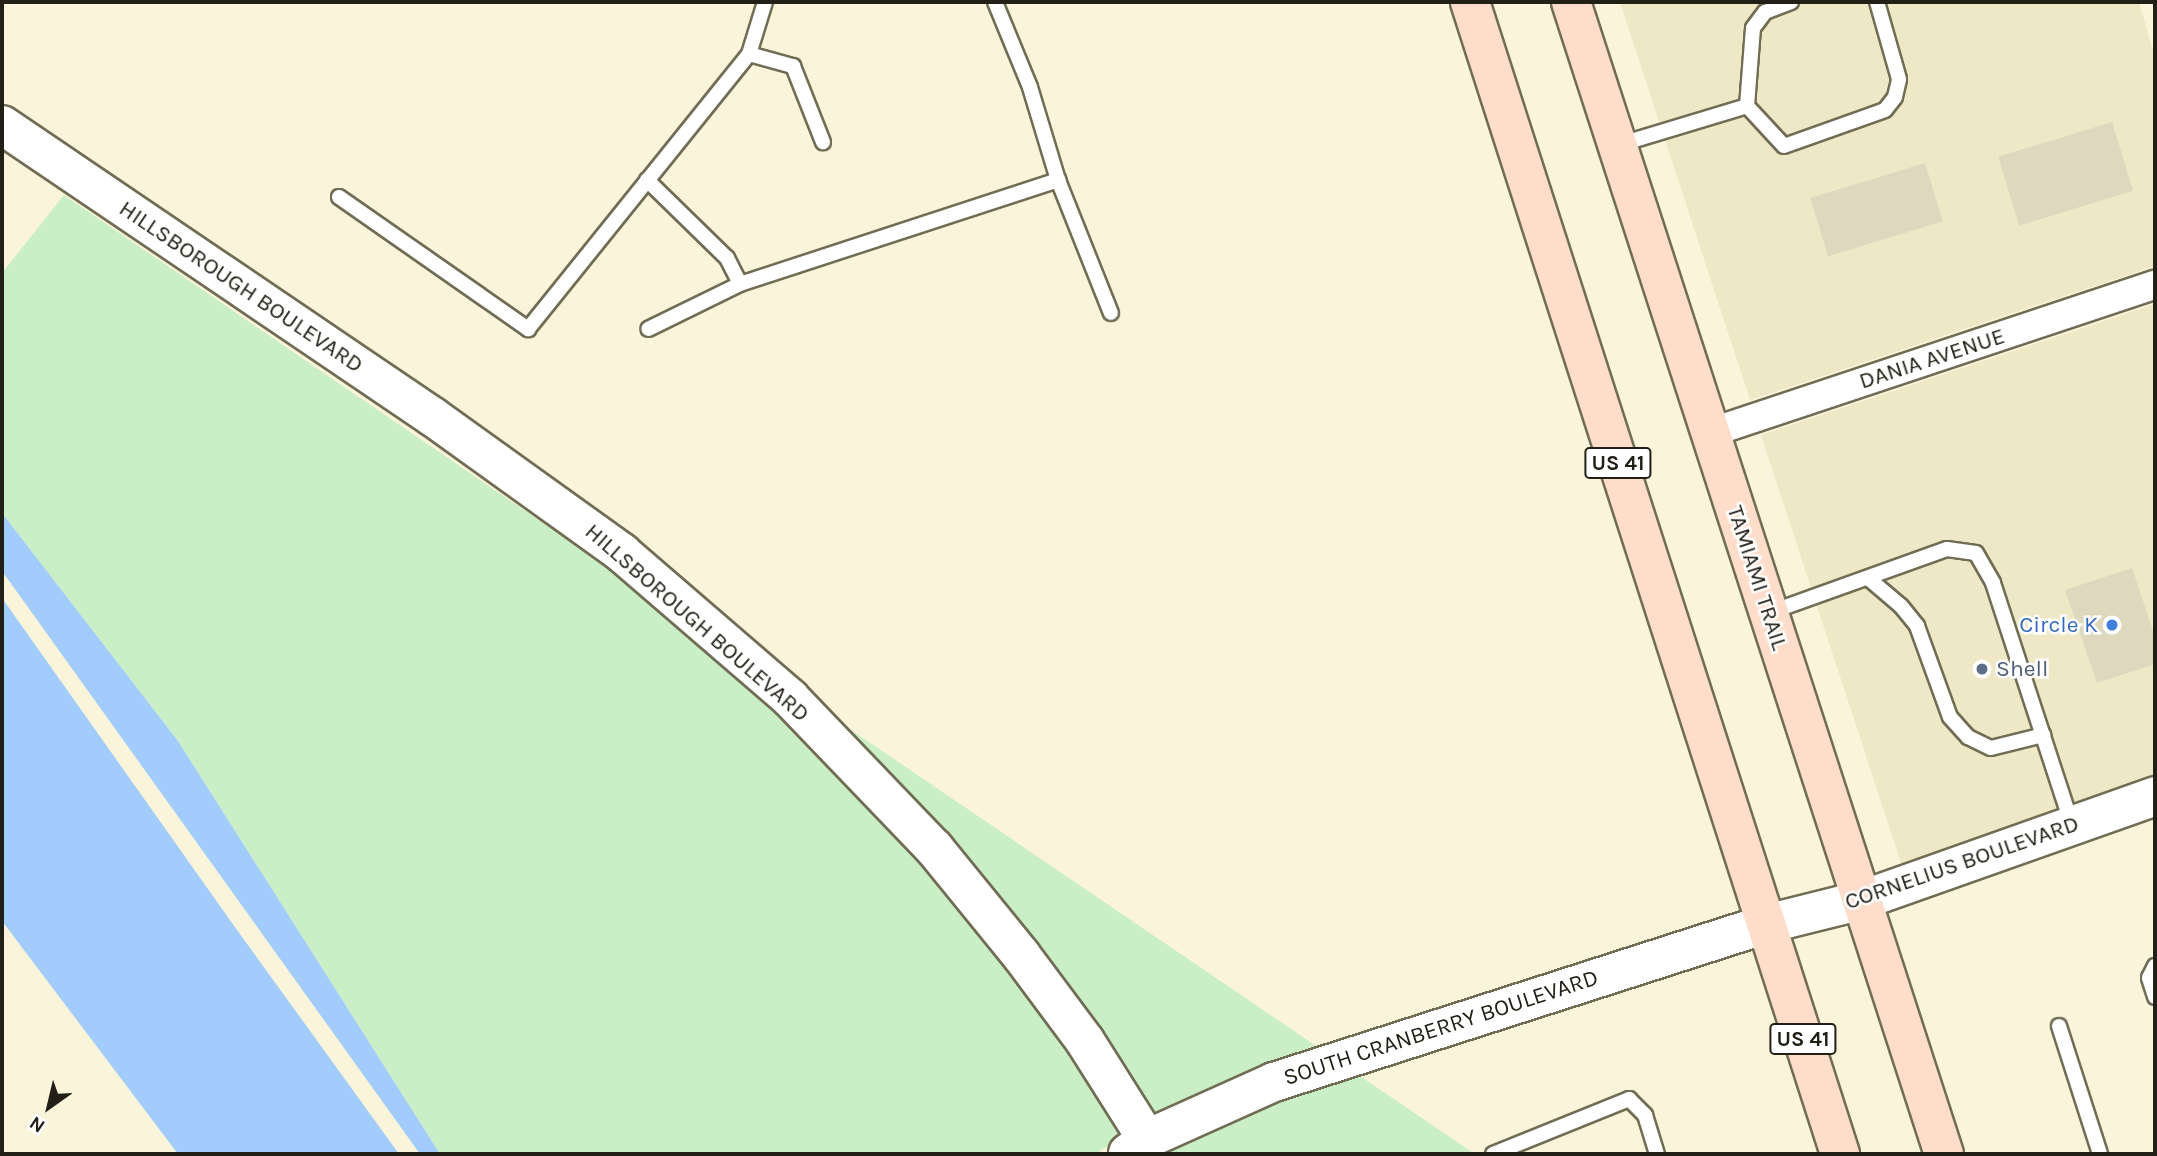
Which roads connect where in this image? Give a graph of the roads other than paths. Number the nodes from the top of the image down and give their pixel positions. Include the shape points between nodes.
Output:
1 (765, 2) edge
2 (995, 2) edge
3 (1470, 2) edge
4 (1571, 2) edge
5 (1791, 2) edge
6 (1877, 2) edge
7 (749, 54) junction
8 (1747, 106) junction
9 (2, 125) edge
10 (823, 142) dead end
11 (1617, 145) junction
12 (648, 180) junction
13 (1058, 180) junction
14 (339, 197) dead end
15 (740, 284) junction
16 (2155, 285) edge
17 (1111, 313) dead end
18 (649, 329) dead end
19 (1709, 433) junction
20 (1868, 578) junction
21 (1769, 613) junction
22 (2043, 735) junction
23 (2155, 796) edge
24 (2072, 825) junction
25 (1862, 900) junction
26 (1766, 924) junction
27 (2155, 966) edge
28 (2155, 997) edge
29 (2059, 1026) dead end
30 (1144, 1149) edge
31 (1493, 1154) edge
32 (1657, 1154) edge
33 (1840, 1154) edge
34 (1944, 1154) edge
35 (2100, 1154) edge

1 - 7 lane
2 - 13 lane via 1030,87
3 - 26 main road, US 41
4 - 11 main road, TAMIAMI TRAIL
5 - 8 lane via 1765,12 1753,28
6 - 8 lane via 1899,79 1895,97 1885,110 1784,146
7 - 10 lane via 793,66
7 - 12 lane
8 - 11 lane
9 - 30 street, HILLSBOROUGH BOULEVARD via 433,417 611,545 790,698 934,848 1021,955 1085,1041
11 - 19 main road, TAMIAMI TRAIL
12 - 14 lane via 528,329
12 - 15 lane via 727,258
13 - 15 lane
13 - 17 lane
15 - 18 lane
16 - 19 street, DANIA AVENUE
19 - 21 main road, TAMIAMI TRAIL
20 - 21 lane
20 - 22 lane via 1917,626 1950,717 1968,737 1991,748
20 - 22 lane via 1947,549 1976,553 1993,583
21 - 25 main road, TAMIAMI TRAIL
22 - 24 lane
23 - 24 street, CORNELIUS BOULEVARD
24 - 25 street, CORNELIUS BOULEVARD
25 - 26 street, CORNELIUS BOULEVARD
25 - 34 main road, TAMIAMI TRAIL
26 - 30 street, SOUTH CRANBERRY BOULEVARD via 1274,1082
26 - 33 main road, US 41
27 - 28 lane via 2149,978
29 - 35 lane
31 - 32 lane via 1629,1099 1645,1115

